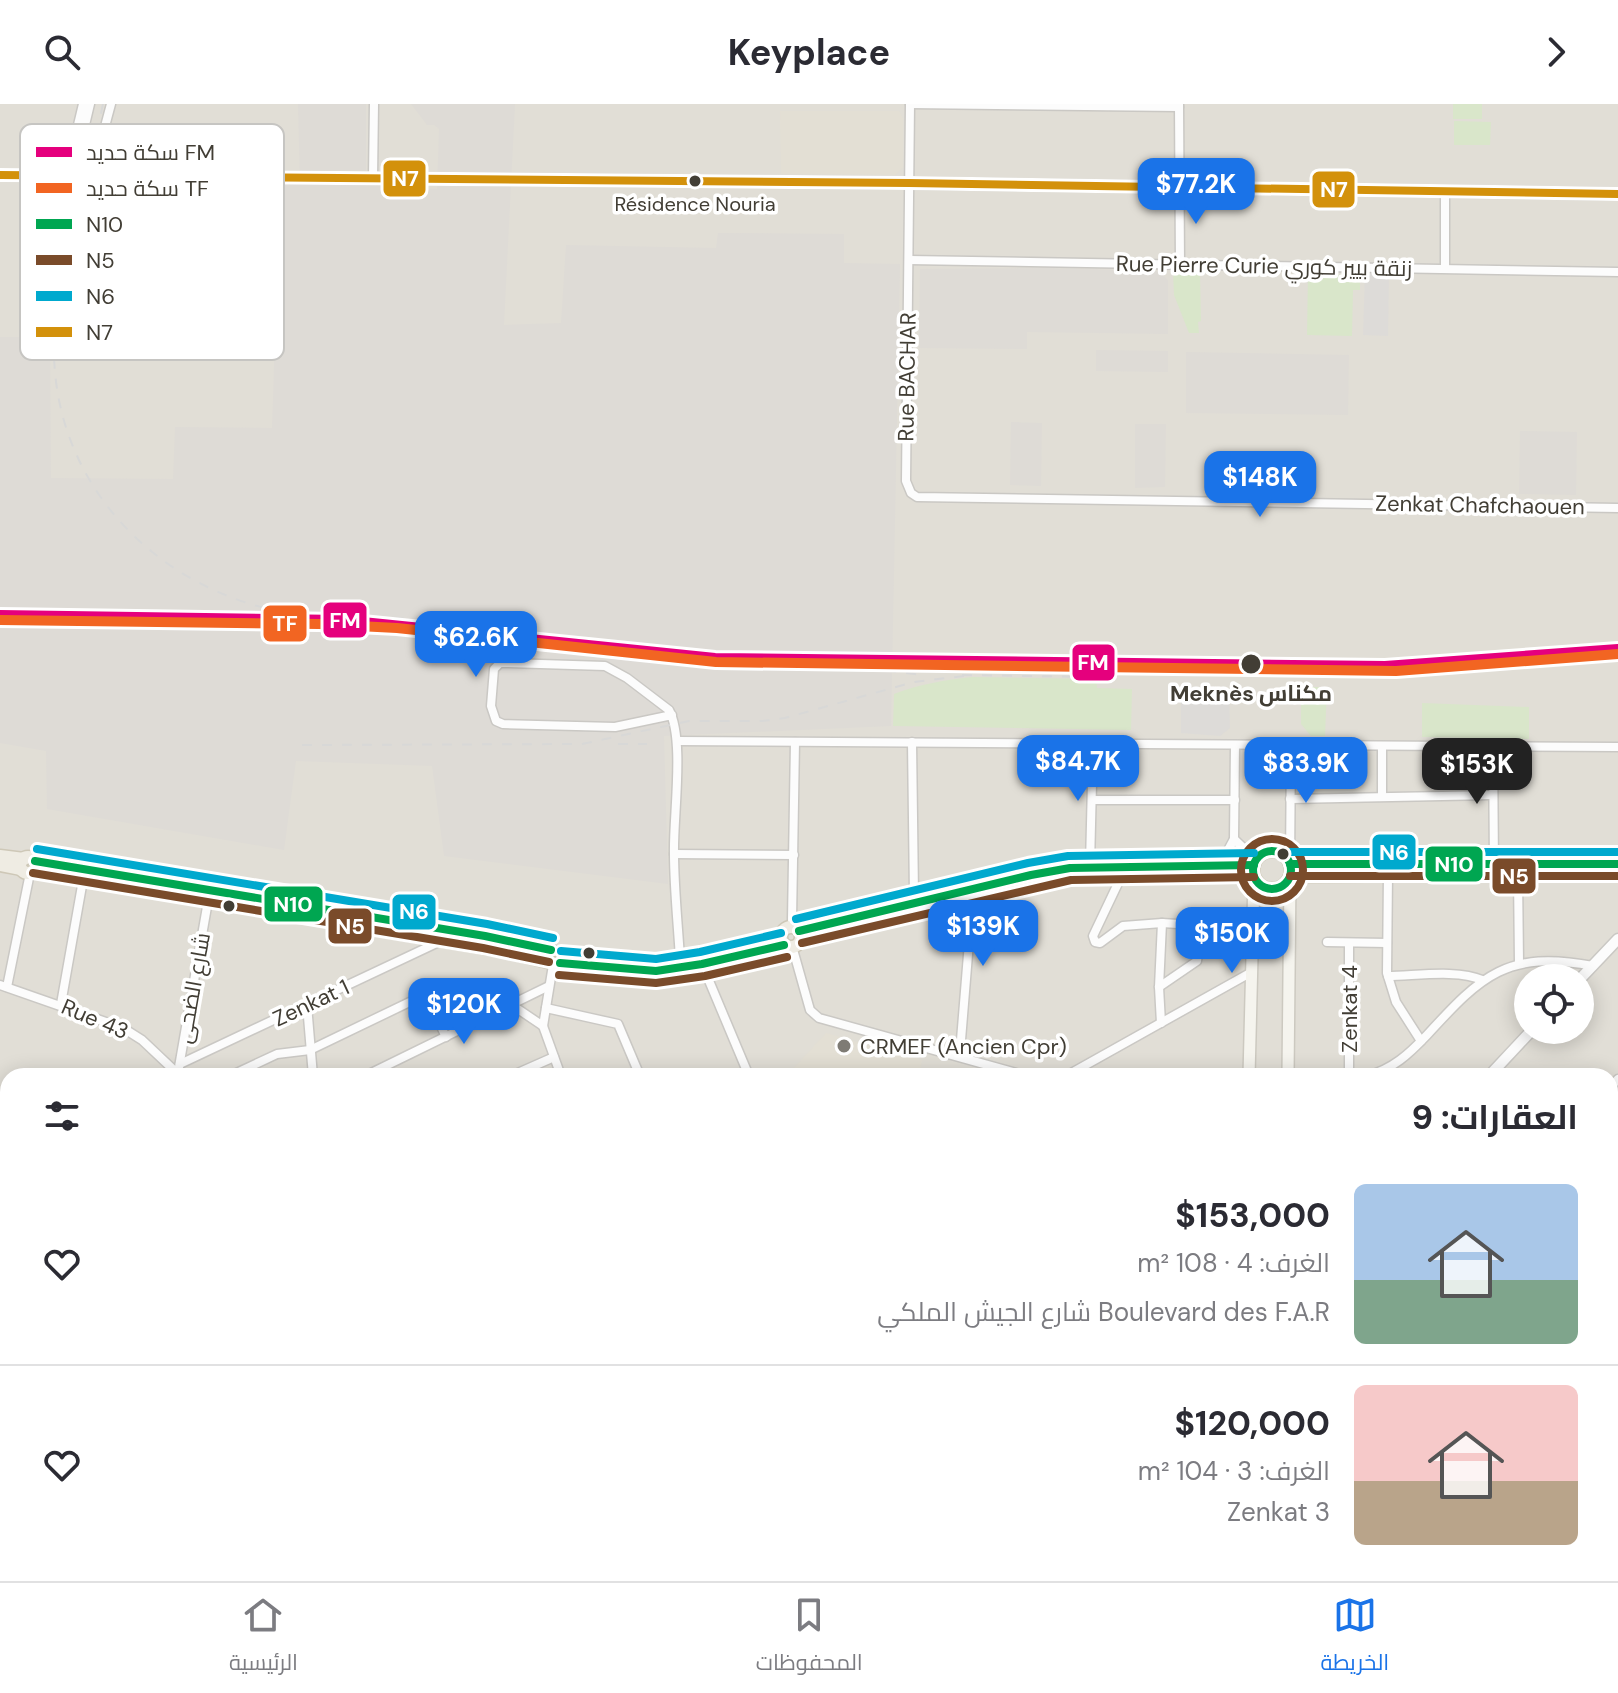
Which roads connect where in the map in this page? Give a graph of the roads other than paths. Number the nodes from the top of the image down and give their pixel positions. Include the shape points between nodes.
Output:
1 (83, 104) edge
2 (90, 104) edge
3 (111, 104) edge
4 (374, 104) edge
5 (910, 104) edge
6 (1179, 105) edge
7 (79, 124) edge
8 (84, 124) edge
9 (106, 124) edge
10 (284, 177) edge
11 (373, 178) junction
12 (909, 183) junction
13 (1179, 187) junction
14 (1445, 191) junction
15 (1618, 194) edge
16 (909, 260) junction
17 (1180, 265) junction
18 (1445, 268) junction
19 (1618, 272) edge
20 (911, 493) joint
21 (1618, 508) edge
22 (672, 715) junction
23 (677, 741) junction
24 (795, 742) junction
25 (912, 742) junction
26 (1093, 742) junction
27 (1235, 745) junction
28 (1291, 745) junction
29 (1382, 747) junction
30 (1493, 747) junction
31 (1618, 747) edge
32 (1493, 795) junction
33 (1382, 796) junction
34 (1290, 799) junction
35 (1094, 800) junction
36 (1235, 800) junction
37 (1234, 839) junction
38 (674, 854) junction
39 (794, 855) junction
40 (0, 856) edge
41 (1494, 864) junction
42 (1618, 864) edge
43 (0, 865) edge
44 (1090, 865) junction
45 (1220, 865) junction
46 (29, 867) junction
47 (1254, 867) junction
48 (1290, 870) junction
49 (1388, 874) junction
50 (1618, 874) edge
51 (1122, 875) junction
52 (1518, 875) junction
53 (83, 880) junction
54 (967, 899) junction
55 (208, 901) junction
56 (916, 902) junction
57 (1162, 923) junction
58 (1618, 939) edge
59 (442, 941) junction
60 (793, 941) junction
61 (1327, 942) dead end
62 (1349, 943) junction
63 (1387, 943) junction
64 (1614, 949) edge
65 (555, 958) junction
66 (680, 959) junction
67 (1519, 963) junction
68 (702, 964) junction
69 (1583, 964) edge
70 (1594, 965) edge
71 (1250, 973) junction
72 (1388, 976) junction
73 (1482, 980) junction
74 (4, 986) edge
75 (549, 986) junction
76 (1159, 987) junction
77 (61, 1004) junction
78 (307, 1005) junction
79 (512, 1005) junction
80 (546, 1008) junction
81 (1161, 1023) junction
82 (543, 1026) junction
83 (446, 1037) junction
84 (961, 1040) dead end
85 (1421, 1041) junction
86 (1519, 1044) edge
87 (310, 1050) junction
88 (554, 1057) junction
89 (175, 1068) edge
90 (180, 1068) edge
91 (185, 1068) edge
92 (247, 1068) edge
93 (312, 1068) edge
94 (382, 1068) edge
95 (529, 1068) edge
96 (558, 1068) edge
97 (637, 1068) edge
98 (746, 1068) edge
99 (998, 1068) edge
100 (1080, 1068) edge
101 (1249, 1068) edge
102 (1288, 1068) edge
103 (1349, 1068) edge
104 (1386, 1068) edge
105 (1496, 1068) edge

1 - 7 street
2 - 8 street
3 - 9 street
4 - 11 street
5 - 6 street
5 - 12 street, Rue BACHAR
6 - 13 street
10 - 11 main road
11 - 12 main road
12 - 13 main road
12 - 16 street, Rue BACHAR
13 - 14 main road
13 - 17 street
14 - 15 main road
14 - 18 street
16 - 17 street, Rue Pierre Curie زنقة بيير كوري
16 - 20 street, Rue BACHAR via 905,467
17 - 18 street, Rue Pierre Curie زنقة بيير كوري
18 - 19 street, Rue Pierre Curie زنقة بيير كوري
20 - 21 street, Zenkat Chafchaouen
22 - 22 street via 605,666 500,663 494,669 492,714 503,724 615,727
22 - 23 street
23 - 24 street
23 - 38 street
24 - 25 street
24 - 39 street
25 - 26 street
25 - 56 street
26 - 27 street
26 - 35 street
27 - 28 street
27 - 36 street
28 - 29 street
28 - 34 street
29 - 30 street
29 - 33 street
30 - 31 street
30 - 32 street
32 - 33 street
32 - 41 street
33 - 34 street
34 - 48 street
35 - 36 street
35 - 44 street
36 - 37 street
37 - 45 street
37 - 47 street
38 - 39 street
38 - 66 street
39 - 60 street
40 - 46 main road
41 - 42 main road
41 - 48 main road
43 - 46 main road
44 - 45 main road
44 - 56 main road
45 - 47 main road
46 - 53 main road
46 - 65 main road via 485,936
46 - 74 street
47 - 48 main road via 1271,851 1282,854
47 - 48 main road via 1261,886 1272,889 1283,886
47 - 51 main road
47 - 71 main road
48 - 49 main road
48 - 102 main road
49 - 52 main road
49 - 63 street
50 - 52 main road
51 - 54 main road via 1032,883
51 - 57 street via 1093,936 1095,942 1123,926
52 - 67 street
53 - 55 main road
53 - 77 street
54 - 60 main road
54 - 84 street via 971,918
55 - 59 main road
55 - 90 street, شارع الضحى
56 - 60 main road
57 - 76 street
57 - 76 street via 1201,930 1196,963
58 - 64 street
59 - 65 main road
59 - 78 street, Zenkat 1
60 - 66 main road
60 - 68 main road
60 - 99 street via 810,1010 819,1018
61 - 62 street
62 - 63 street
62 - 103 street, Zenkat 4
63 - 72 street
64 - 70 street
65 - 66 main road
65 - 68 main road via 643,971
65 - 75 street
67 - 69 street
67 - 73 street
68 - 98 street
71 - 81 street
71 - 101 main road
72 - 73 street
72 - 85 street via 1396,1002
73 - 85 street
74 - 77 street, Rue 43
75 - 79 street
75 - 80 street
76 - 81 street
77 - 89 street, Rue 43 via 123,1028
78 - 87 street
78 - 91 street, Zenkat 1
79 - 82 street
79 - 83 street
80 - 82 street
80 - 97 street via 618,1024
81 - 100 street
82 - 88 street
83 - 87 street via 429,1001 420,997
83 - 94 street
85 - 104 street
86 - 105 street
87 - 92 street via 277,1054
87 - 93 street
88 - 95 street
88 - 96 street

